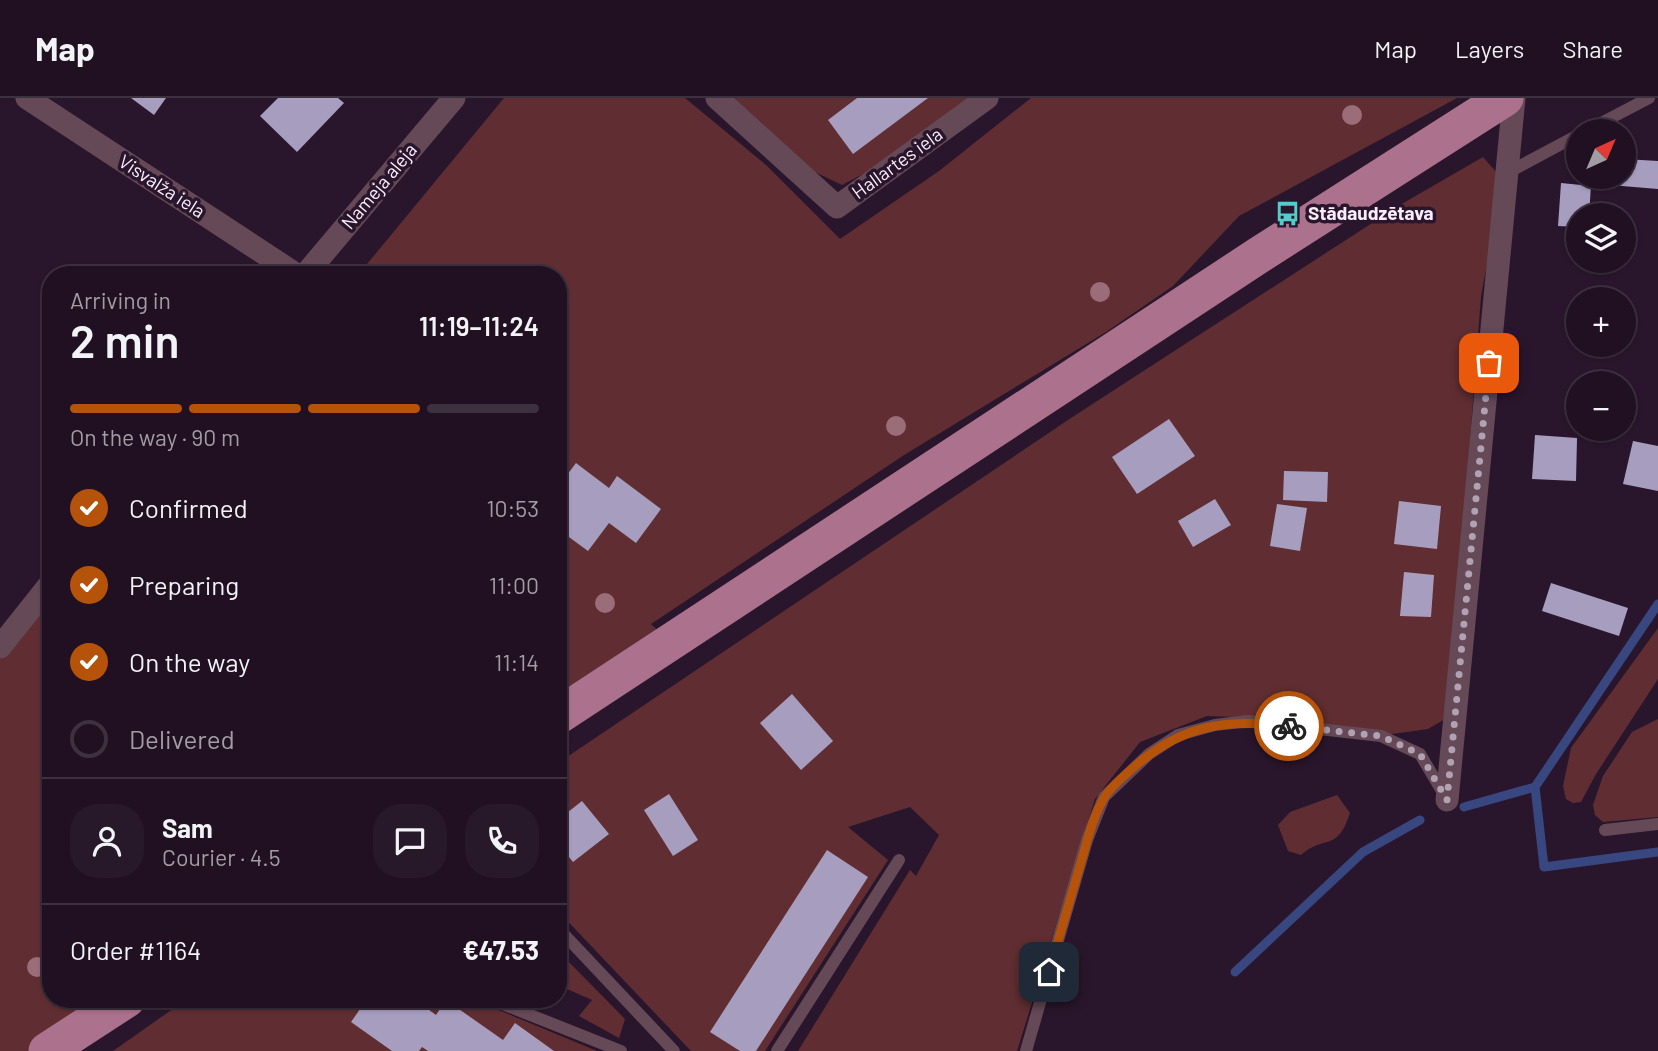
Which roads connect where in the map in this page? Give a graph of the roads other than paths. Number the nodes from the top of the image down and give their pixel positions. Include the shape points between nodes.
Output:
1 (27, 98) edge
2 (454, 98) edge
3 (717, 98) edge
4 (987, 98) edge
5 (1505, 98) edge
6 (1514, 98) edge
7 (1649, 98) edge
8 (1609, 119) edge
9 (1566, 141) edge
10 (1507, 173) junction
11 (283, 266) edge
12 (313, 266) edge
13 (42, 594) edge
14 (0, 647) edge
15 (567, 710) edge
16 (1447, 800) joint
17 (1658, 824) edge
18 (1605, 830) dead end
19 (899, 860) dead end
20 (567, 938) edge
21 (113, 1008) edge
22 (513, 1008) edge
23 (47, 1051) edge
24 (621, 1051) edge
25 (674, 1051) edge
26 (777, 1051) edge
27 (1026, 1051) edge

1 - 11 street, Visvalža iela
2 - 12 street, Nameja aleja
3 - 4 street, Hallartes iela via 837,207
5 - 15 main road
6 - 10 street
7 - 8 lane
9 - 10 lane
10 - 16 street
13 - 14 street
16 - 27 lane via 1420,754 1381,736 1248,721 1178,735 1149,754 1104,797 1087,840
17 - 18 lane
19 - 26 lane
20 - 25 lane
21 - 23 main road
22 - 24 lane

